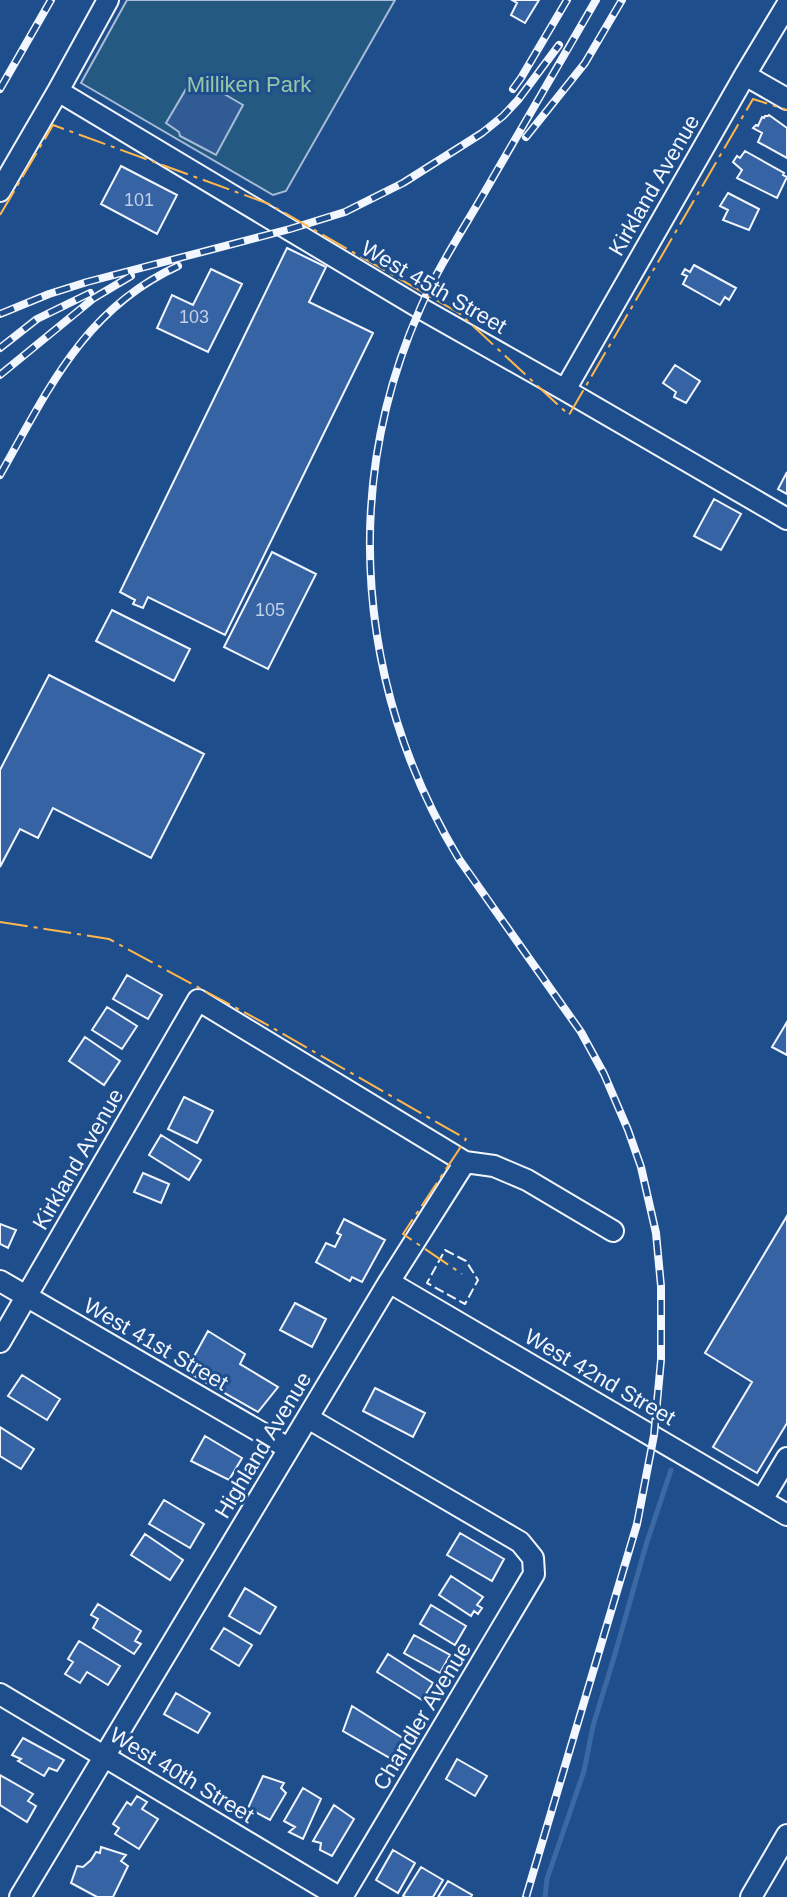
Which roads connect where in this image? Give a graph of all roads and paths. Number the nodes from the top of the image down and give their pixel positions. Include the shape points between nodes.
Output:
1 (108, 0) edge
2 (787, 5) edge
3 (745, 75) junction
4 (58, 91) junction
5 (787, 99) edge
6 (0, 191) edge
7 (565, 390) junction
8 (787, 519) edge
9 (465, 1162) junction
10 (613, 1231) dead end
11 (0, 1281) edge
12 (389, 1282) junction
13 (25, 1297) junction
14 (0, 1342) edge
15 (308, 1418) junction
16 (288, 1448) junction
17 (787, 1458) edge
18 (762, 1500) junction
19 (787, 1515) edge
20 (0, 1694) edge
21 (105, 1757) junction
22 (787, 1835) edge
23 (20, 1897) edge
24 (340, 1897) edge
25 (751, 1897) edge

1 - 4 street
2 - 3 street, Kirkland Avenue
3 - 5 street
3 - 7 street, Kirkland Avenue
4 - 6 street
4 - 7 street, West 45th Street
7 - 8 street, West 45th Street
9 - 10 street via 494,1166 527,1180
9 - 12 street, Highland Avenue
9 - 13 street, Kirkland Avenue via 198,1000
11 - 13 street, West 41st Street
12 - 15 street, Highland Avenue
12 - 18 street, West 42nd Street
13 - 14 street, Kirkland Avenue
13 - 16 street, West 41st Street
15 - 16 street, Highland Avenue
15 - 24 street, Chandler Avenue via 520,1542 533,1558 534,1574
16 - 21 street, Highland Avenue
17 - 18 street
18 - 19 street, West 42nd Street
20 - 21 street, West 40th Street
21 - 23 street, Highland Avenue
21 - 24 street, West 40th Street
22 - 25 street

